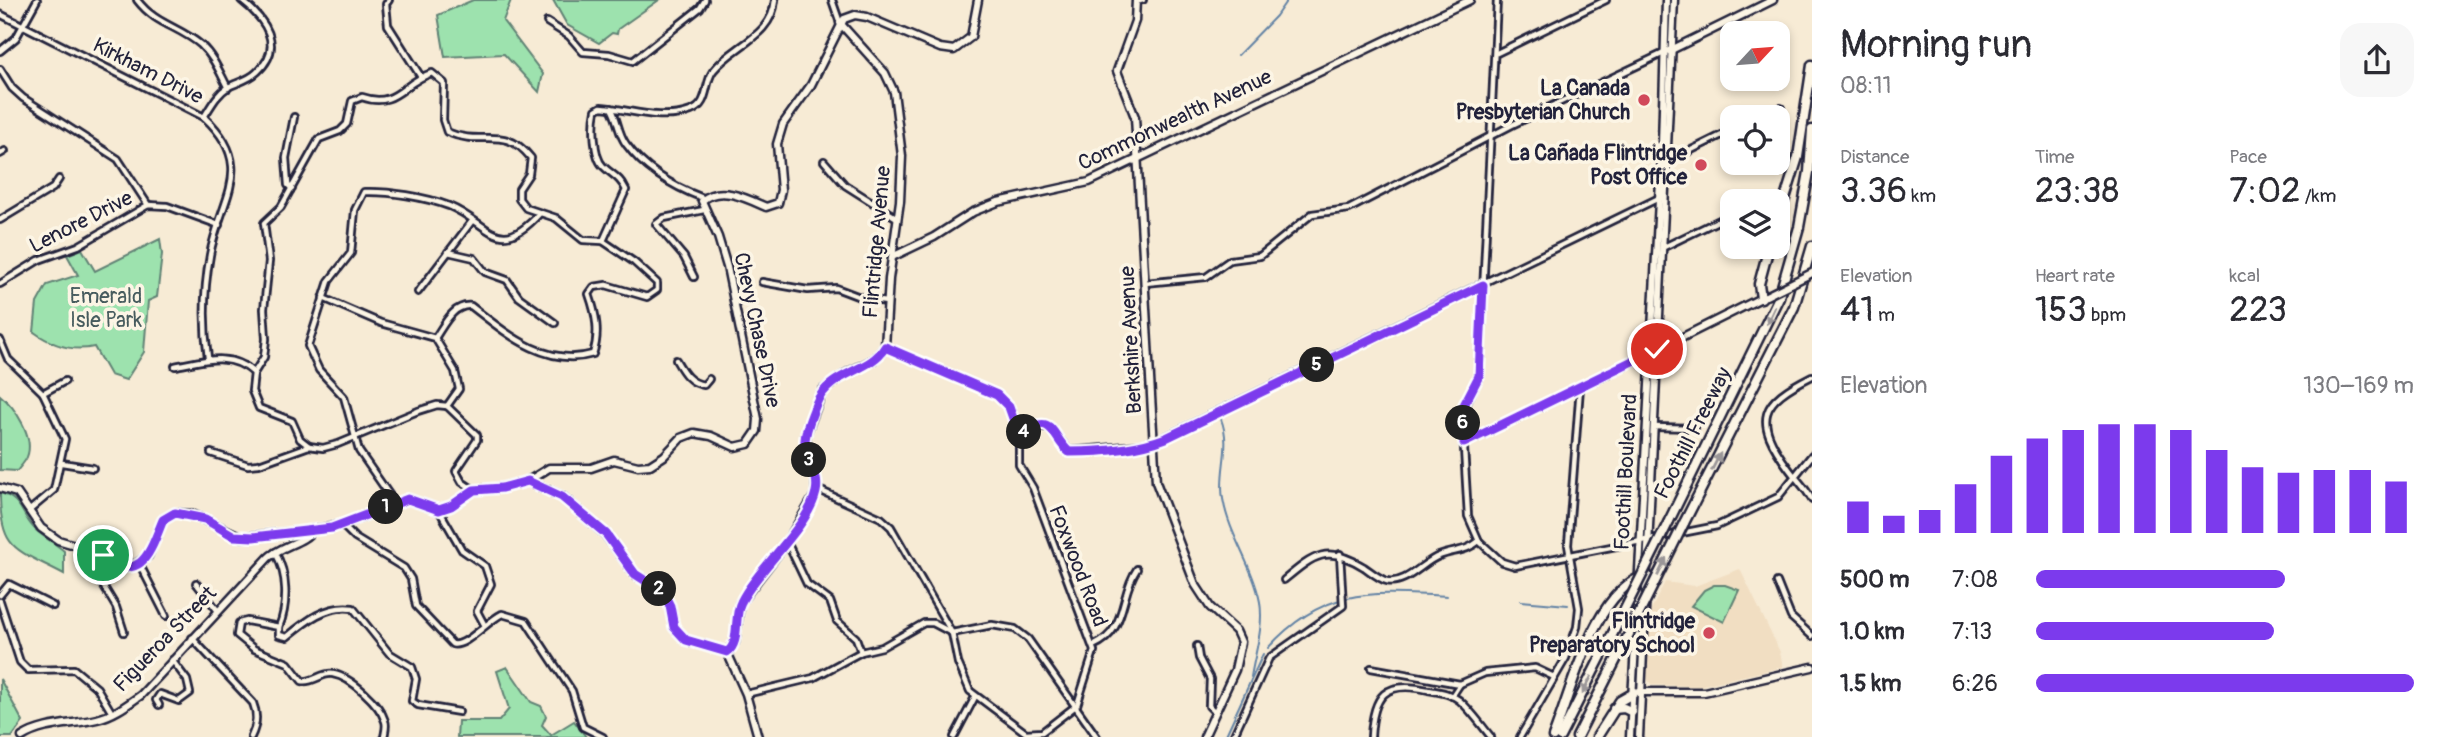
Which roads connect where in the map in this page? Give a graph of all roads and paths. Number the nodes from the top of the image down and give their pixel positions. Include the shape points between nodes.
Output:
1 (37, 0) edge
2 (137, 0) edge
3 (241, 0) edge
4 (389, 0) edge
5 (705, 0) edge
6 (775, 0) edge
7 (832, 0) edge
8 (978, 0) edge
9 (1470, 0) edge
10 (1497, 0) edge
11 (1606, 0) edge
12 (1666, 0) edge
13 (1674, 0) edge
14 (1773, 0) edge
15 (1138, 1) edge
16 (0, 14) edge
17 (547, 22) dead end
18 (840, 23) junction
19 (24, 25) junction
20 (1672, 49) junction
21 (0, 51) edge
22 (1497, 53) junction
23 (1664, 53) junction
24 (1812, 65) edge
25 (0, 69) edge
26 (421, 76) junction
27 (228, 88) junction
28 (610, 108) junction
29 (204, 117) junction
30 (294, 117) dead end
31 (1812, 130) edge
32 (1720, 136) edge
33 (1490, 137) junction
34 (1138, 159) junction
35 (824, 160) dead end
36 (1664, 163) junction
37 (59, 179) dead end
38 (292, 189) junction
39 (1788, 189) edge
40 (1662, 196) junction
41 (704, 198) junction
42 (148, 205) junction
43 (704, 210) junction
44 (540, 213) junction
45 (897, 218) junction
46 (0, 219) edge
47 (472, 220) junction
48 (1720, 220) edge
49 (219, 225) junction
50 (603, 242) junction
51 (1812, 246) edge
52 (1663, 248) junction
53 (448, 252) junction
54 (1656, 252) junction
55 (892, 257) junction
56 (1766, 259) edge
57 (1812, 273) edge
58 (694, 277) dead end
59 (762, 282) dead end
60 (1145, 283) junction
61 (0, 284) edge
62 (1483, 285) junction
63 (418, 292) dead end
64 (1763, 297) junction
65 (323, 298) junction
66 (887, 302) junction
67 (555, 323) dead end
68 (435, 338) junction
69 (0, 340) edge
70 (885, 347) junction
71 (1654, 351) junction
72 (208, 358) junction
73 (676, 360) dead end
74 (175, 366) dead end
75 (254, 373) junction
76 (1812, 376) edge
77 (709, 379) dead end
78 (65, 381) dead end
79 (1580, 387) junction
80 (43, 393) junction
81 (447, 407) junction
82 (1650, 427) junction
83 (1695, 428) dead end
84 (1019, 435) junction
85 (355, 438) junction
86 (1155, 443) junction
87 (1464, 443) junction
88 (309, 446) junction
89 (211, 453) dead end
90 (1812, 455) edge
91 (62, 463) junction
92 (93, 468) dead end
93 (539, 474) junction
94 (1795, 476) junction
95 (528, 481) junction
96 (539, 487) junction
97 (0, 488) edge
98 (817, 489) junction
99 (474, 490) junction
100 (1812, 500) edge
101 (395, 503) junction
102 (30, 510) junction
103 (439, 510) junction
104 (342, 525) junction
105 (312, 530) junction
106 (1479, 541) junction
107 (1644, 541) junction
108 (787, 542) junction
109 (274, 552) junction
110 (1340, 554) junction
111 (1569, 556) junction
112 (109, 560) junction
113 (139, 563) junction
114 (1137, 569) dead end
115 (1642, 576) junction
116 (1284, 580) dead end
117 (1777, 582) dead end
118 (196, 583) dead end
119 (0, 595) edge
120 (0, 601) edge
121 (53, 606) dead end
122 (218, 611) junction
123 (166, 616) dead end
124 (484, 624) junction
125 (279, 627) junction
126 (124, 632) dead end
127 (952, 633) junction
128 (1812, 636) edge
129 (192, 637) junction
130 (1093, 646) junction
131 (1196, 646) dead end
132 (727, 652) junction
133 (861, 652) junction
134 (172, 659) junction
135 (1812, 667) edge
136 (1371, 668) dead end
137 (1554, 677) junction
138 (1460, 684) junction
139 (1637, 692) junction
140 (746, 694) junction
141 (1452, 696) junction
142 (975, 697) junction
143 (159, 705) dead end
144 (1074, 707) junction
145 (1614, 709) junction
146 (1214, 711) junction
147 (459, 712) dead end
148 (1632, 712) junction
149 (112, 714) junction
150 (1034, 735) edge
151 (22, 737) edge
152 (251, 737) edge
153 (384, 737) edge
154 (603, 737) edge
155 (758, 737) edge
156 (954, 737) edge
157 (1097, 737) edge
158 (1204, 737) edge
159 (1233, 737) edge
160 (1371, 737) edge
161 (1492, 737) edge
162 (1520, 737) edge
163 (1553, 737) edge
164 (1560, 737) edge
165 (1577, 737) edge
166 (1597, 737) edge
167 (1630, 737) edge
168 (1639, 737) edge

1 - 19 street
2 - 27 street via 160,23 200,44 215,61
3 - 27 street via 265,22 271,44 259,71
4 - 26 street via 388,25
5 - 17 street via 633,61 583,52
6 - 28 street via 761,32 714,70 704,101 695,110 643,114
7 - 18 street, Flintridge Avenue
8 - 18 street via 971,37 954,50 867,17 850,16
9 - 34 street, Commonwealth Avenue
10 - 22 street
11 - 22 street
12 - 23 street, Foothill Boulevard
13 - 20 street, Foothill Boulevard
14 - 20 street
15 - 34 street, Berkshire Avenue via 1117,71 1134,113
16 - 19 street, Kirkham Drive
18 - 41 street via 810,85 779,134 778,203 766,207 726,194
18 - 45 street, Flintridge Avenue via 885,73 894,92 902,156
19 - 21 street
19 - 29 street, Kirkham Drive
20 - 23 street
20 - 36 street, Foothill Boulevard
22 - 33 street
23 - 33 street
23 - 36 street, Foothill Boulevard
24 - 39 highway via 1798,157
25 - 42 street via 23,98 118,159
26 - 38 street via 390,100 362,97 352,101 347,124 319,139
26 - 44 street via 432,73 444,83 447,132 471,139 508,138 521,145 531,158 519,199 526,208
27 - 29 street
28 - 41 street via 618,118 624,142 644,163 677,188
28 - 50 street via 596,110 598,157 626,190
29 - 49 street, Kirkham Drive via 220,132 234,163 233,183
30 - 38 street via 286,158
31 -> 164 highway, Foothill Freeway, bridge via 1799,227 1779,297
32 - 36 street
33 - 60 street via 1349,209 1312,214 1260,257 1230,260 1206,277
33 - 62 street
34 - 55 street, Commonwealth Avenue via 1089,182 998,202
34 - 60 street, Berkshire Avenue
35 - 45 street via 845,185
36 - 40 street, Foothill Boulevard
37 - 46 street via 53,188
38 - 75 street via 264,223 269,261 266,340 264,357
40 - 52 street, Foothill Boulevard
40 - 54 street, Foothill Boulevard
40 - 62 street
41 - 43 street, Chevy Chase Drive
42 - 49 street, Lenore Drive via 167,206
42 - 61 street, Lenore Drive
43 - 58 street via 664,218 656,224 684,257
43 - 93 street, Chevy Chase Drive via 727,267 758,419 752,440 735,447 694,433 650,464 614,460 590,468 556,467
44 - 47 street via 518,235 507,237
44 - 50 street via 556,218 583,240
45 - 55 street, Flintridge Avenue
47 - 53 street
47 - 65 street via 449,206 364,192 355,210 351,253
48 - 52 street
49 - 72 street, Kirkham Drive via 210,254 205,304
50 - 68 street via 634,262 657,283 657,290 647,297 606,285 594,287 589,294 597,328 593,354 556,357 514,339 471,306 462,305
165 -> 51 highway, Foothill Freeway, bridge via 1794,307
52 - 54 street
52 - 71 street, Foothill Boulevard
53 - 63 street
53 - 67 street via 474,258 485,272 507,280 519,297
54 - 71 street, Foothill Boulevard
55 - 66 street, Flintridge Avenue
56 - 64 highway via 1759,284
57 - 64 street, bridge
59 - 66 street via 808,290 836,288
60 - 86 street, Berkshire Avenue
62 - 86 street
62 - 87 street via 1479,376 1464,405
64 - 71 street
65 - 68 street via 381,323
65 - 85 street via 308,346 319,370 344,397
66 - 70 street, Flintridge Avenue
68 - 81 street via 455,371 459,389
69 - 80 street via 8,359
70 - 84 street, Foxwood Road via 997,395 1009,407
70 - 98 street, Flintridge Avenue via 875,359 829,385 820,397 805,442
71 - 79 street
71 - 82 street, Foothill Boulevard
72 - 74 street
72 - 75 street via 244,365
73 - 77 street via 694,384
75 - 88 street via 252,391 259,408 292,421 300,439
76 - 94 street via 1773,399 1767,409 1769,432
78 - 80 street
79 - 87 street
79 - 111 street
80 - 91 street via 65,439
81 - 85 street via 418,411
81 - 99 street via 477,435 456,471
82 - 83 street
82 - 107 street, Foothill Boulevard
84 - 86 street via 1033,427 1050,427 1069,452
84 - 130 street, Foxwood Road via 1022,473 1033,488
85 - 88 street via 323,448
85 - 101 street
86 - 146 street, Berkshire Avenue via 1160,495 1195,584 1241,642 1235,670
87 - 106 street via 1468,516
88 - 89 street via 248,465
90 - 94 street
91 - 92 street
91 - 102 street via 51,495
93 - 95 street, Chevy Chase Drive
93 - 96 street
94 - 100 street
94 - 107 street via 1777,497 1727,521
95 - 96 street
95 - 99 street, Chevy Chase Drive
96 - 132 street via 588,517 614,543 635,574 663,592 674,627 686,640
97 - 102 street via 17,493
98 - 108 street
98 - 127 street via 891,527
99 - 103 street, Chevy Chase Drive
101 - 103 street via 413,499
101 - 104 street
102 - 112 street via 52,536
103 - 124 street via 462,550 485,566 491,584 477,611
104 - 105 street
104 - 124 street via 404,568 416,606 452,644 466,643
105 - 109 street, Figueroa Street via 304,539
105 - 113 street via 242,537 192,514 168,516 153,550
106 - 110 street via 1465,551 1436,557 1395,581 1382,579
106 - 111 street via 1509,565
107 - 111 street
107 - 115 street, Foothill Boulevard
108 - 132 street via 740,603 735,642
108 - 133 street via 807,584 830,601 837,621 856,638
109 - 122 street, Figueroa Street
109 - 125 street via 287,603
110 - 116 street via 1311,558
110 - 159 street via 1340,610 1269,658
111 - 137 street via 1579,616 1572,646
112 - 113 street via 123,565
112 - 126 street via 101,582
113 - 123 street
114 - 130 street via 1115,628
115 - 139 street, Foothill Boulevard
115 - 163 highway via 1618,591 1598,620
117 - 128 street via 1791,617
118 - 122 street
119 - 121 street via 9,584
120 - 149 street via 20,662 28,670 74,669 97,688
122 - 129 street, Figueroa Street
124 - 154 street via 502,614 526,621 572,691 583,727
125 - 147 street via 279,635 287,637 327,610 353,608 389,653 412,667 416,679 412,701
125 - 153 street via 247,621 236,628 242,641 288,663 302,681 324,674 345,680 380,711 386,725
127 - 133 street via 924,623
127 - 142 street via 962,677
127 - 144 street via 992,625 1015,629 1048,663
129 - 134 street, Figueroa Street
129 - 152 street via 253,703 257,712
130 - 144 street, Foxwood Road via 1092,666
131 - 146 street via 1210,679 1209,706
132 - 140 street
133 - 140 street via 813,678
134 - 143 street via 190,693 179,701 163,692 156,700
134 - 149 street, Figueroa Street via 141,695
135 - 139 street via 1704,692
136 - 138 street
137 - 138 street via 1535,668 1485,673
137 - 162 street
138 - 141 street
139 - 145 highway
139 - 148 street, Foothill Boulevard
139 - 168 street, Foothill Boulevard
140 - 155 street
141 - 160 street via 1414,687 1390,690 1376,703
141 - 161 street
142 - 150 street
142 - 156 street
144 - 150 street
144 - 157 street
145 - 148 highway
145 - 166 highway
146 - 158 street, Berkshire Avenue
148 - 167 street, Foothill Boulevard
149 - 151 street, Figueroa Street

